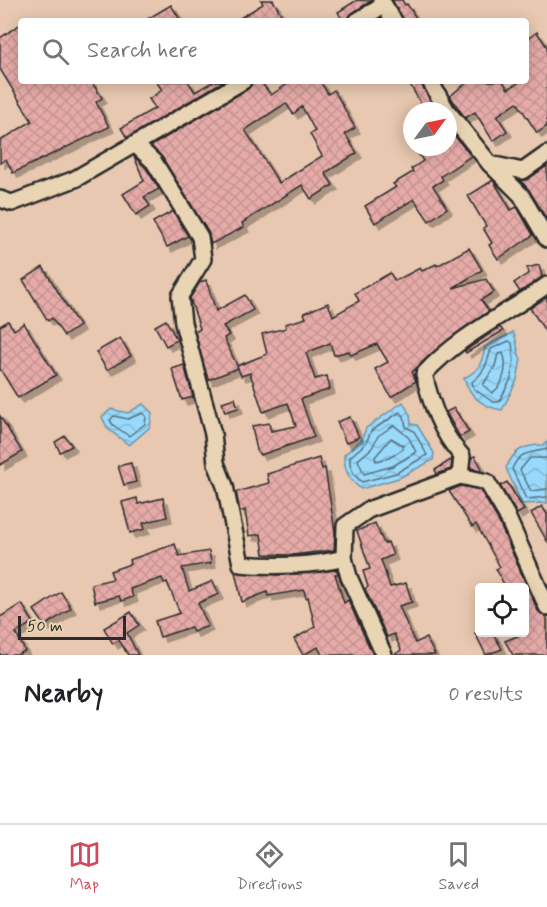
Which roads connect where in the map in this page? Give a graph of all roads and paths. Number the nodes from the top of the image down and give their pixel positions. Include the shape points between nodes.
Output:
1 (383, 3) edge
2 (361, 18) edge
3 (392, 18) edge
4 (238, 84) edge
5 (432, 84) edge
6 (442, 102) edge
7 (457, 123) edge
8 (135, 144) junction
9 (547, 154) edge
10 (490, 164) junction
11 (0, 199) edge
12 (547, 239) edge
13 (547, 285) edge
14 (460, 476) junction
15 (344, 558) junction
16 (547, 607) edge
17 (384, 655) edge

1 - 2 street
1 - 3 street
4 - 8 street
5 - 6 street
7 - 10 street
8 - 11 street via 75,179 12,203
8 - 15 street via 154,162 200,237 203,259 180,296 183,323 213,434 216,463 225,486 241,564 331,562
9 - 10 street via 523,171
10 - 12 street via 521,195
13 - 14 street via 464,337 424,374 431,406 462,456
14 - 15 street via 360,515 345,526
14 - 16 street via 487,482 506,514
15 - 17 street via 349,578

